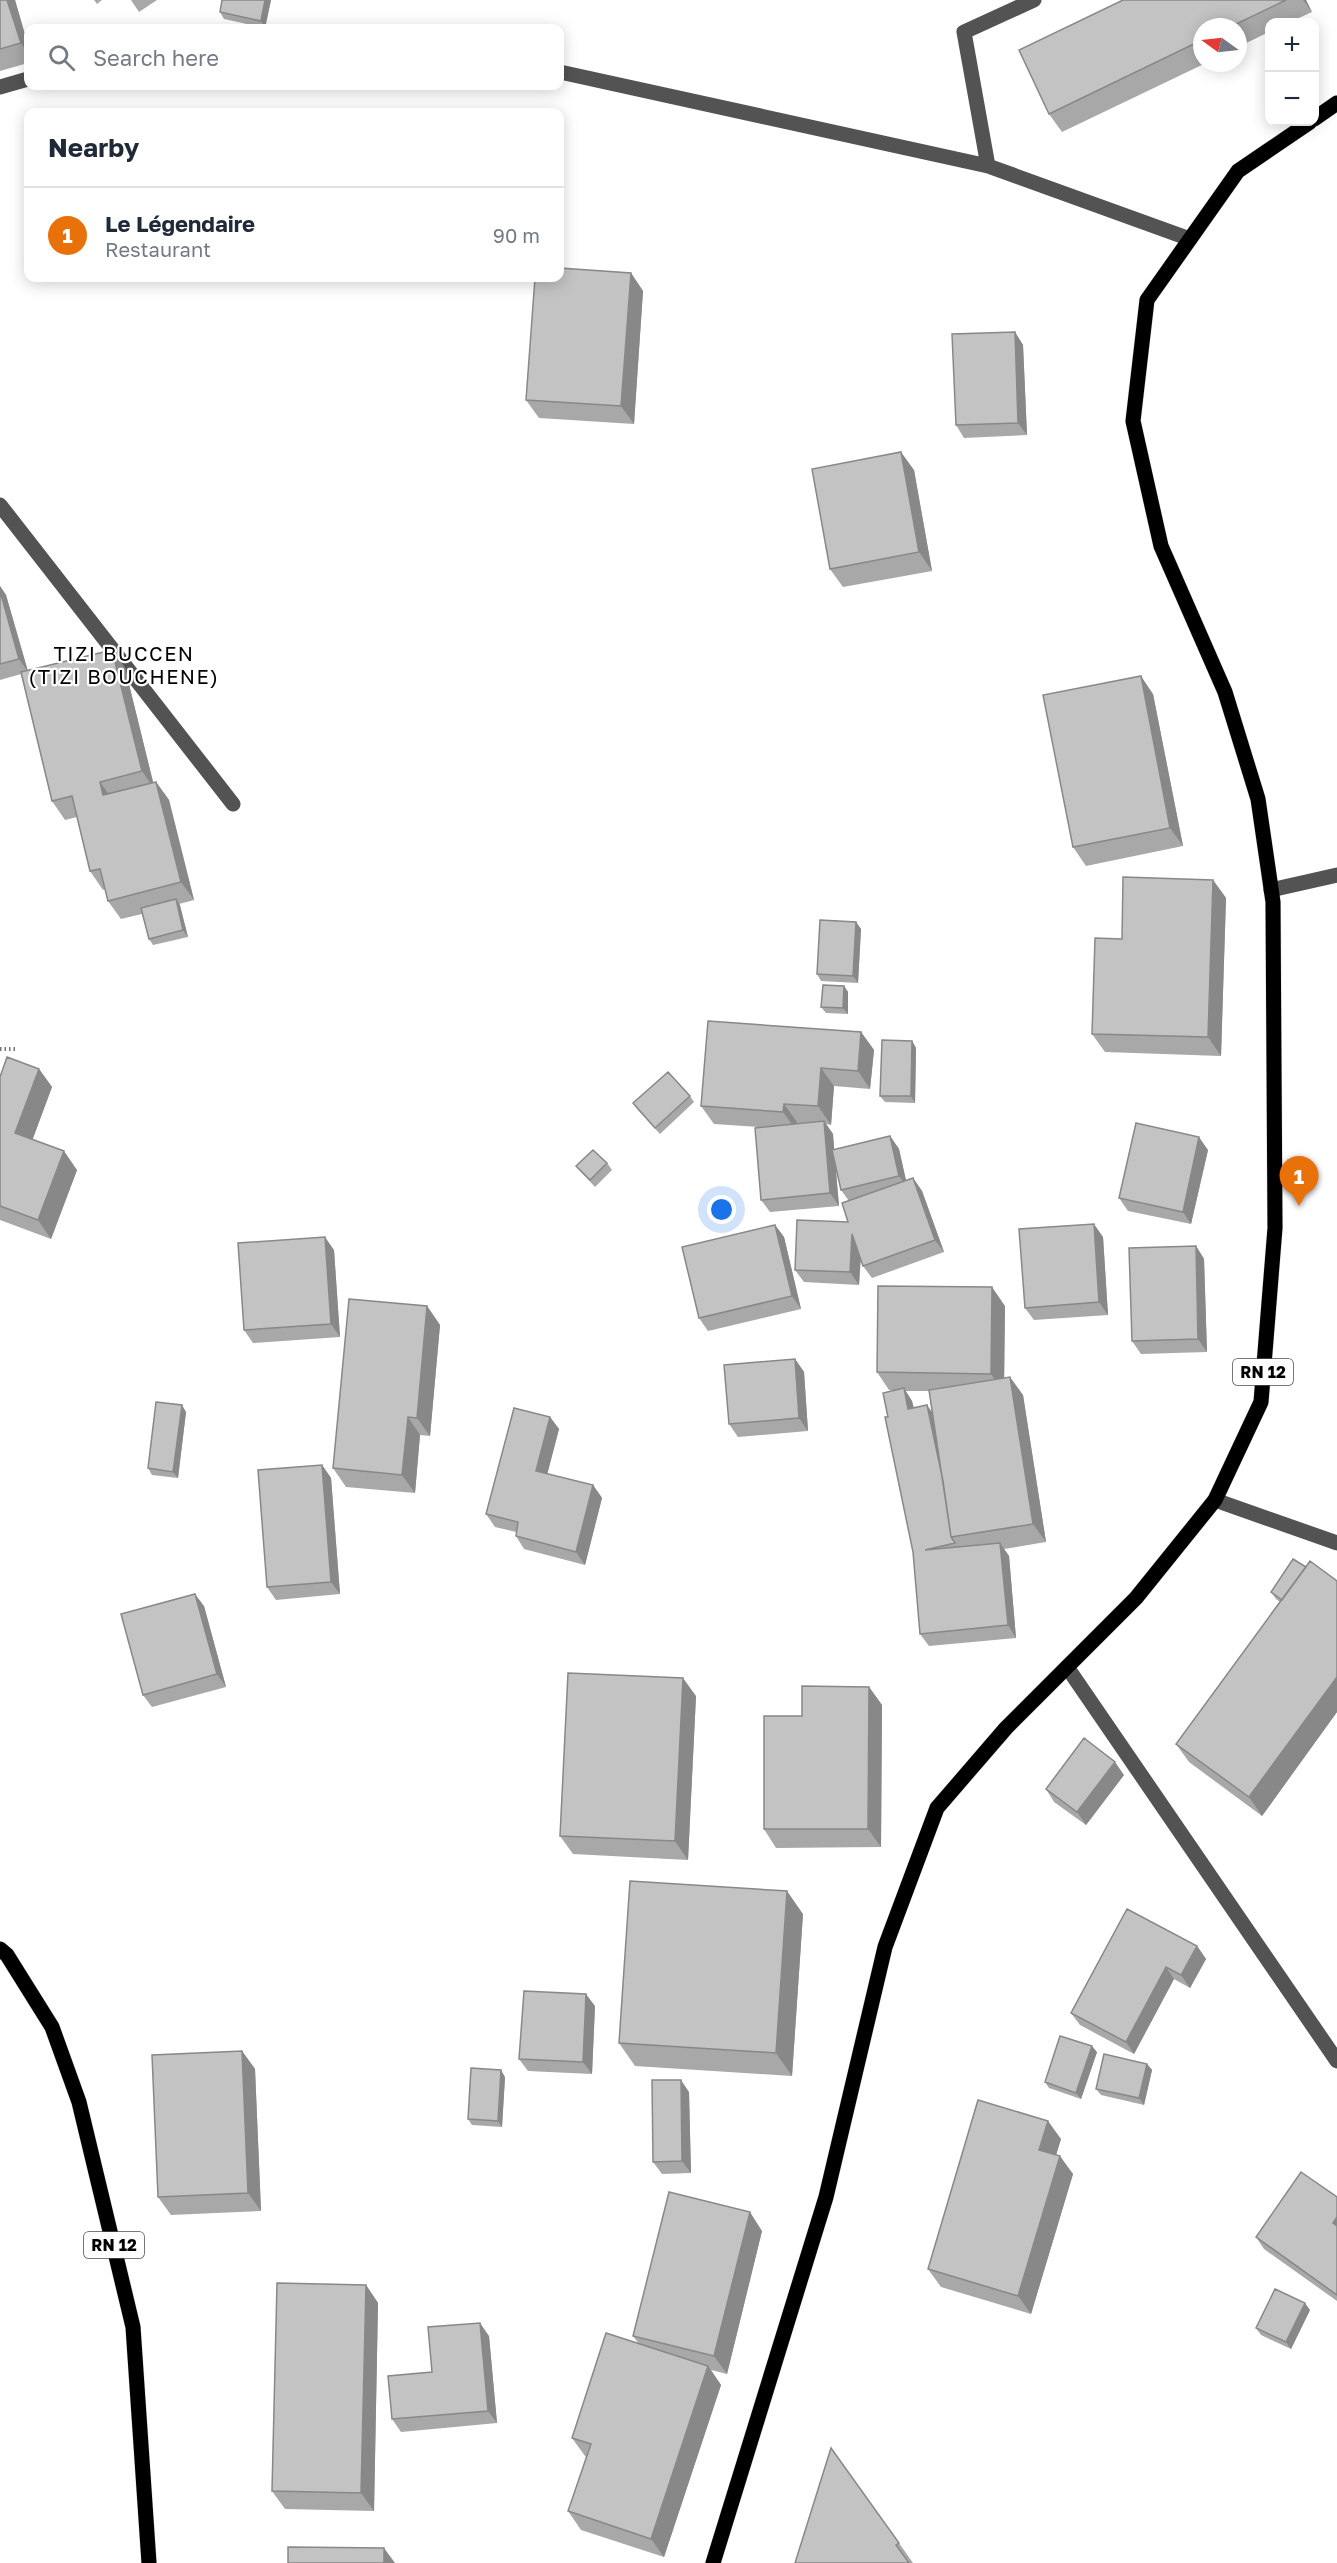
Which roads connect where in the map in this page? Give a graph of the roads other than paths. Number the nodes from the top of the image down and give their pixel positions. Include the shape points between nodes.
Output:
1 (1034, 0) edge
2 (564, 73) edge
3 (24, 80) edge
4 (0, 87) edge
5 (1337, 103) edge
6 (1319, 116) edge
7 (1304, 126) edge
8 (988, 166) junction
9 (1190, 239) junction
10 (0, 505) edge
11 (233, 804) dead end
12 (1337, 875) edge
13 (1272, 890) junction
14 (1215, 1500) junction
15 (1337, 1543) edge
16 (1067, 1667) junction
17 (0, 1949) edge
18 (1337, 2061) edge
19 (149, 2563) edge
20 (713, 2563) edge

1 - 8 street via 964,32
2 - 8 street
3 - 4 street
5 - 6 main road
7 - 9 main road, RN 12 via 1238,171
8 - 9 street
9 - 13 main road, RN 12 via 1147,300 1133,421 1161,546 1225,692 1254,788
10 - 11 street
12 - 13 street
13 - 14 main road, RN 12 via 1275,1228 1260,1402
14 - 15 street
14 - 16 main road, RN 12 via 1136,1598
16 - 18 street
16 - 20 main road, RN 12 via 1006,1728 937,1808 885,1947 826,2197
17 - 19 main road, RN 12 via 7,1954 52,2027 79,2102 134,2327

